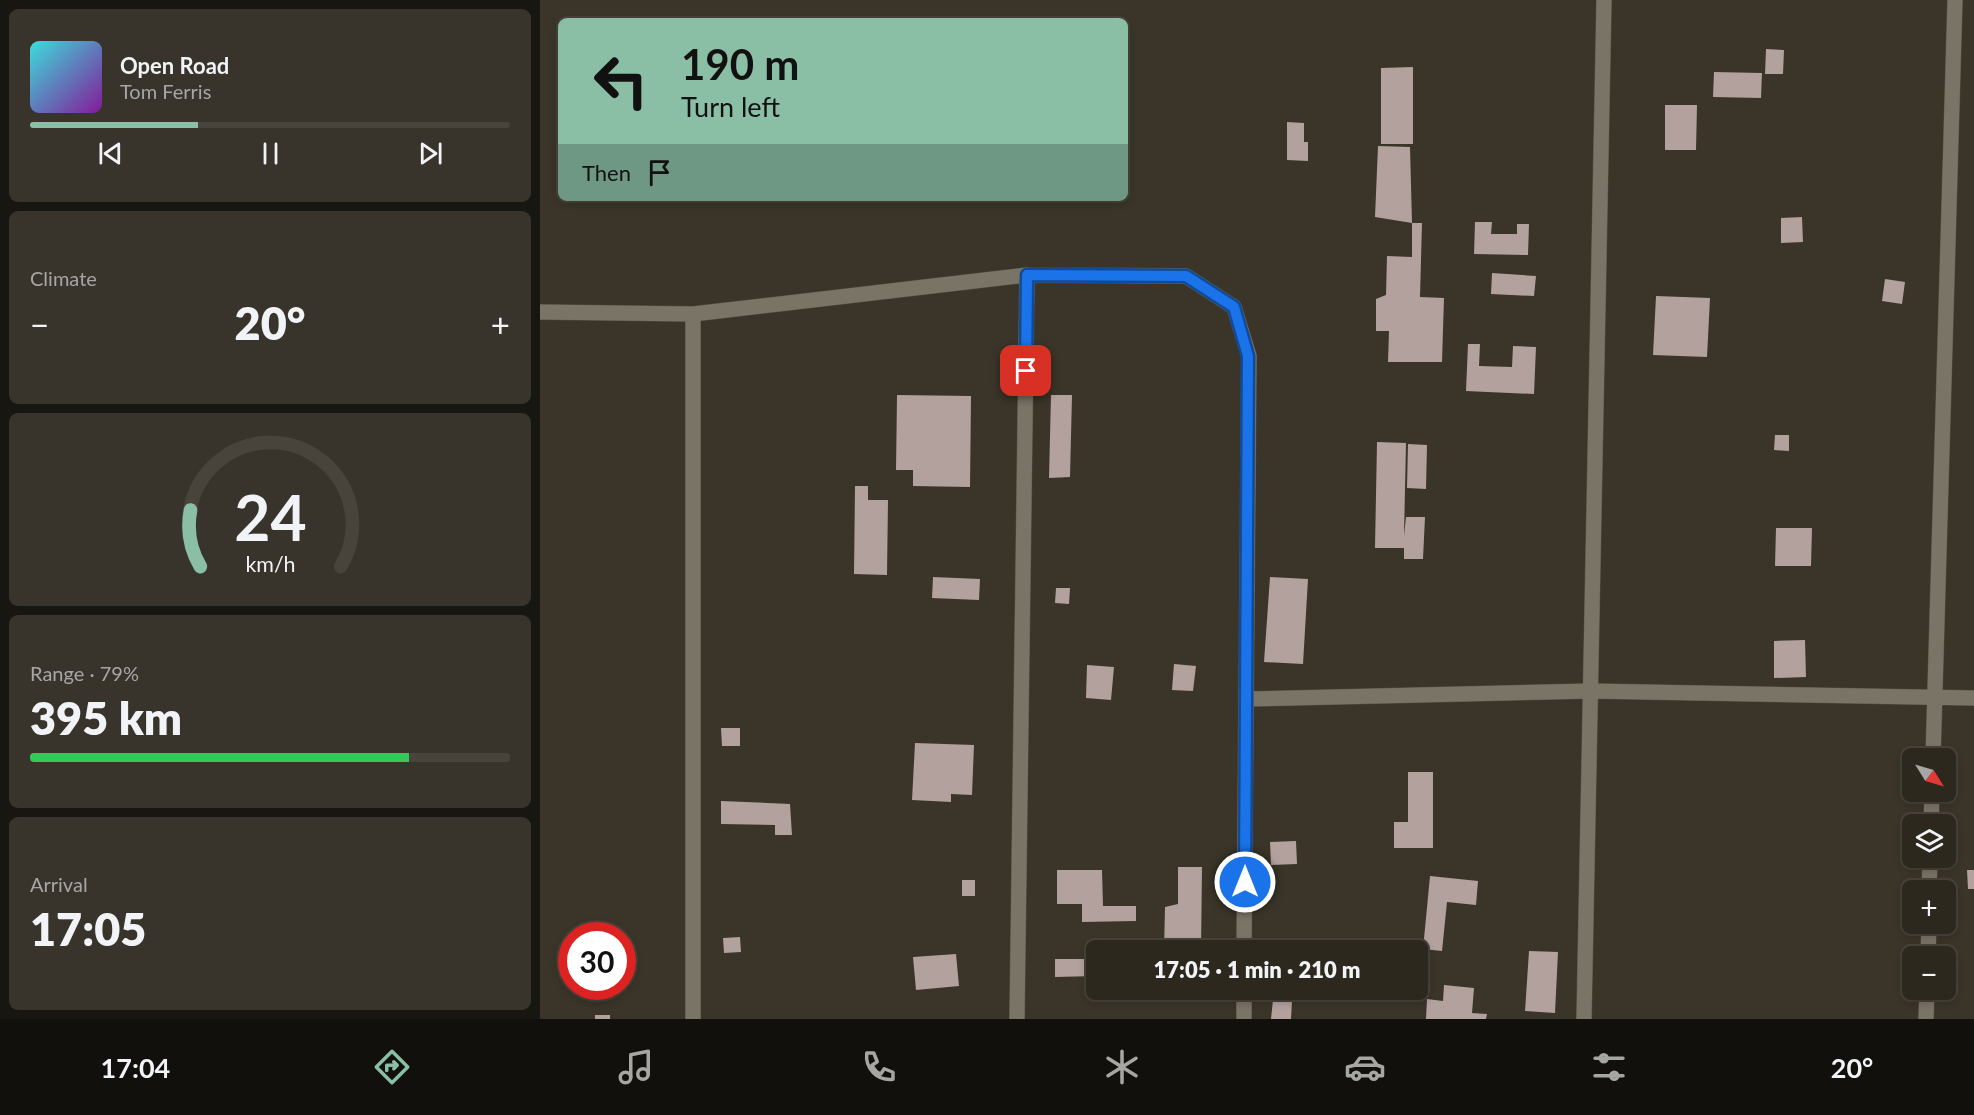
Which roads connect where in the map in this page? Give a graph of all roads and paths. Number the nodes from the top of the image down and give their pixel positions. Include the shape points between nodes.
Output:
1 (1604, 0) edge
2 (1955, 0) edge
3 (1027, 275) junction
4 (540, 312) edge
5 (693, 314) junction
6 (1591, 691) junction
7 (1935, 696) junction
8 (1974, 698) edge
9 (1246, 699) junction
10 (1933, 748) edge
11 (1245, 940) edge
12 (1244, 1000) edge
13 (1927, 1000) edge
14 (693, 1019) edge
15 (1017, 1019) edge
16 (1244, 1019) edge
17 (1584, 1019) edge
18 (1926, 1019) edge

1 - 6 street
2 - 7 street
3 - 5 street
3 - 9 street via 1186,276 1234,307 1248,356
3 - 15 street
4 - 5 street
5 - 14 street
6 - 7 street
6 - 9 street
6 - 17 street
7 - 8 street
7 - 10 street
9 - 11 street
12 - 16 street
13 - 18 street

